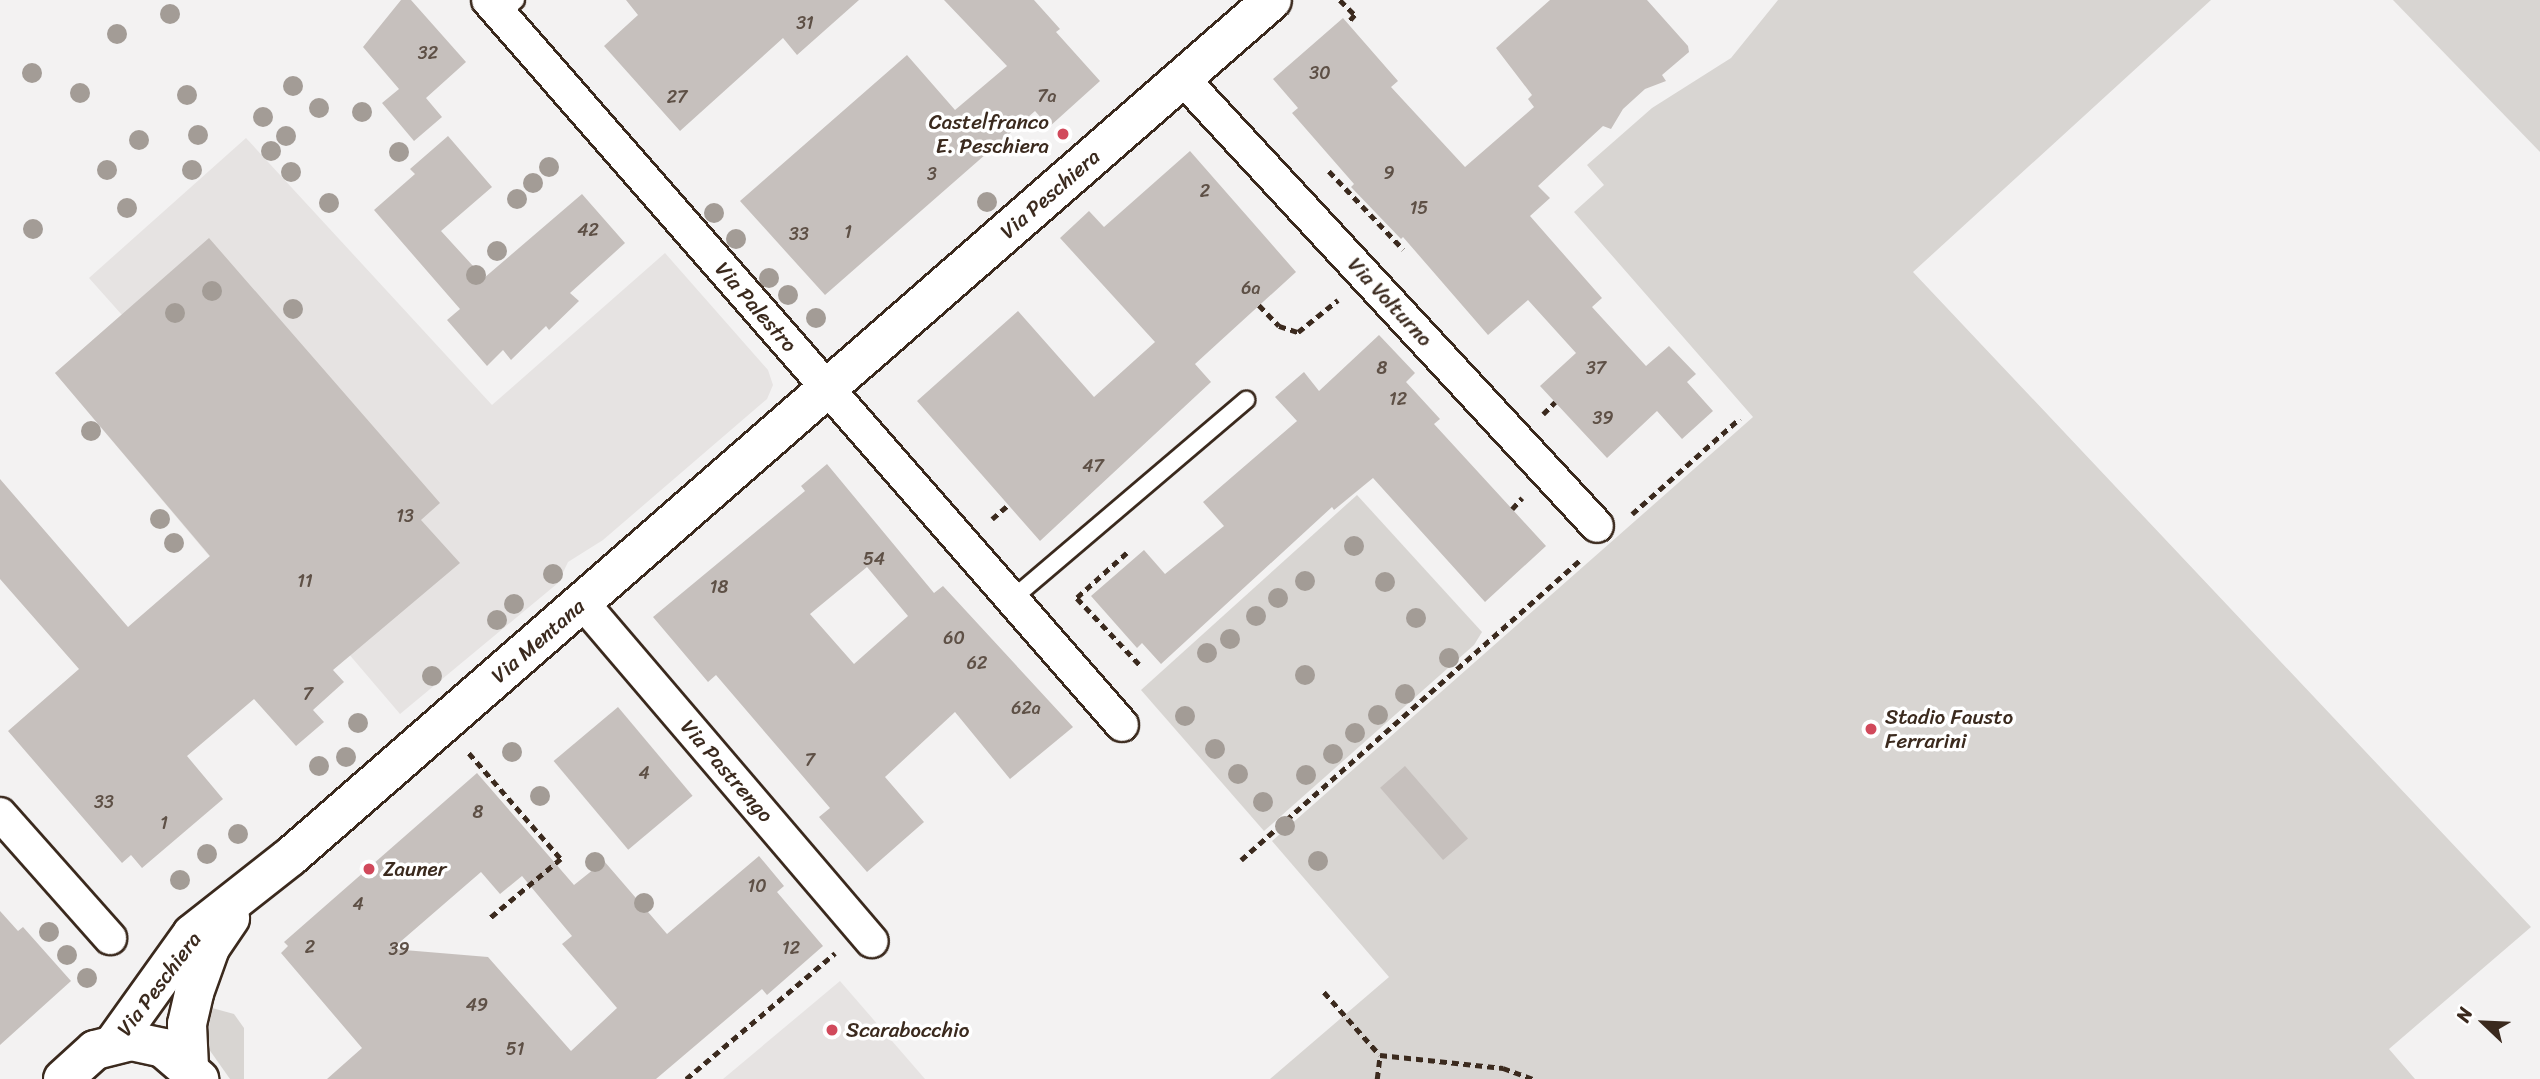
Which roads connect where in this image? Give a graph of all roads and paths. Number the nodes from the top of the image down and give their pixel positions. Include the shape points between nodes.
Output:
1 (1272, 0) edge
2 (1340, 0) edge
3 (501, 5) edge
4 (1348, 23) dead end
5 (1183, 79) junction
6 (1329, 171) dead end
7 (1403, 249) dead end
8 (1345, 294) dead end
9 (1259, 305) dead end
10 (827, 388) junction
11 (1246, 400) dead end
12 (1740, 418) dead end
13 (1008, 505) dead end
14 (989, 522) dead end
15 (1612, 522) joint
16 (1127, 553) dead end
17 (1586, 555) dead end
18 (1011, 600) junction
19 (582, 602) junction
20 (1101, 624) junction
21 (1095, 629) dead end
22 (1139, 664) dead end
23 (443, 723) junction
24 (1122, 725) dead end
25 (0, 814) edge
26 (1241, 860) dead end
27 (247, 893) junction
28 (488, 920) dead end
29 (867, 935) joint
30 (110, 938) dead end
31 (1324, 992) dead end
32 (114, 1043) junction
33 (1380, 1055) junction
34 (194, 1073) edge
35 (63, 1079) edge
36 (686, 1079) edge
37 (1377, 1079) edge
38 (1534, 1079) edge

1 - 5 street, Via Peschiera
2 - 4 path via 1355,15
3 - 10 street, Via Palestro
5 - 10 street, Via Peschiera
5 - 15 street, Via Volturno
6 - 7 path
8 - 9 path via 1298,332 1279,326
10 - 18 street, Via Palestro
10 - 19 street, Via Mentana
11 - 18 lane
12 - 15 path
13 - 14 path
16 - 20 path via 1077,598
17 - 26 path
18 - 24 street, Via Palestro
19 - 23 street, Via Mentana
19 - 29 street, Via Pastrengo
20 - 21 path
20 - 22 path
23 - 27 street, Via Mentana
23 - 28 path via 561,859
25 - 30 street
27 - 32 street, Via Peschiera via 192,934
27 - 34 street, Via Peschiera via 210,948 194,993 187,1024
29 - 36 path
31 - 33 path
32 - 34 street via 147,1043 170,1052
32 - 35 street via 84,1056
33 - 37 path
33 - 38 path via 1503,1068

